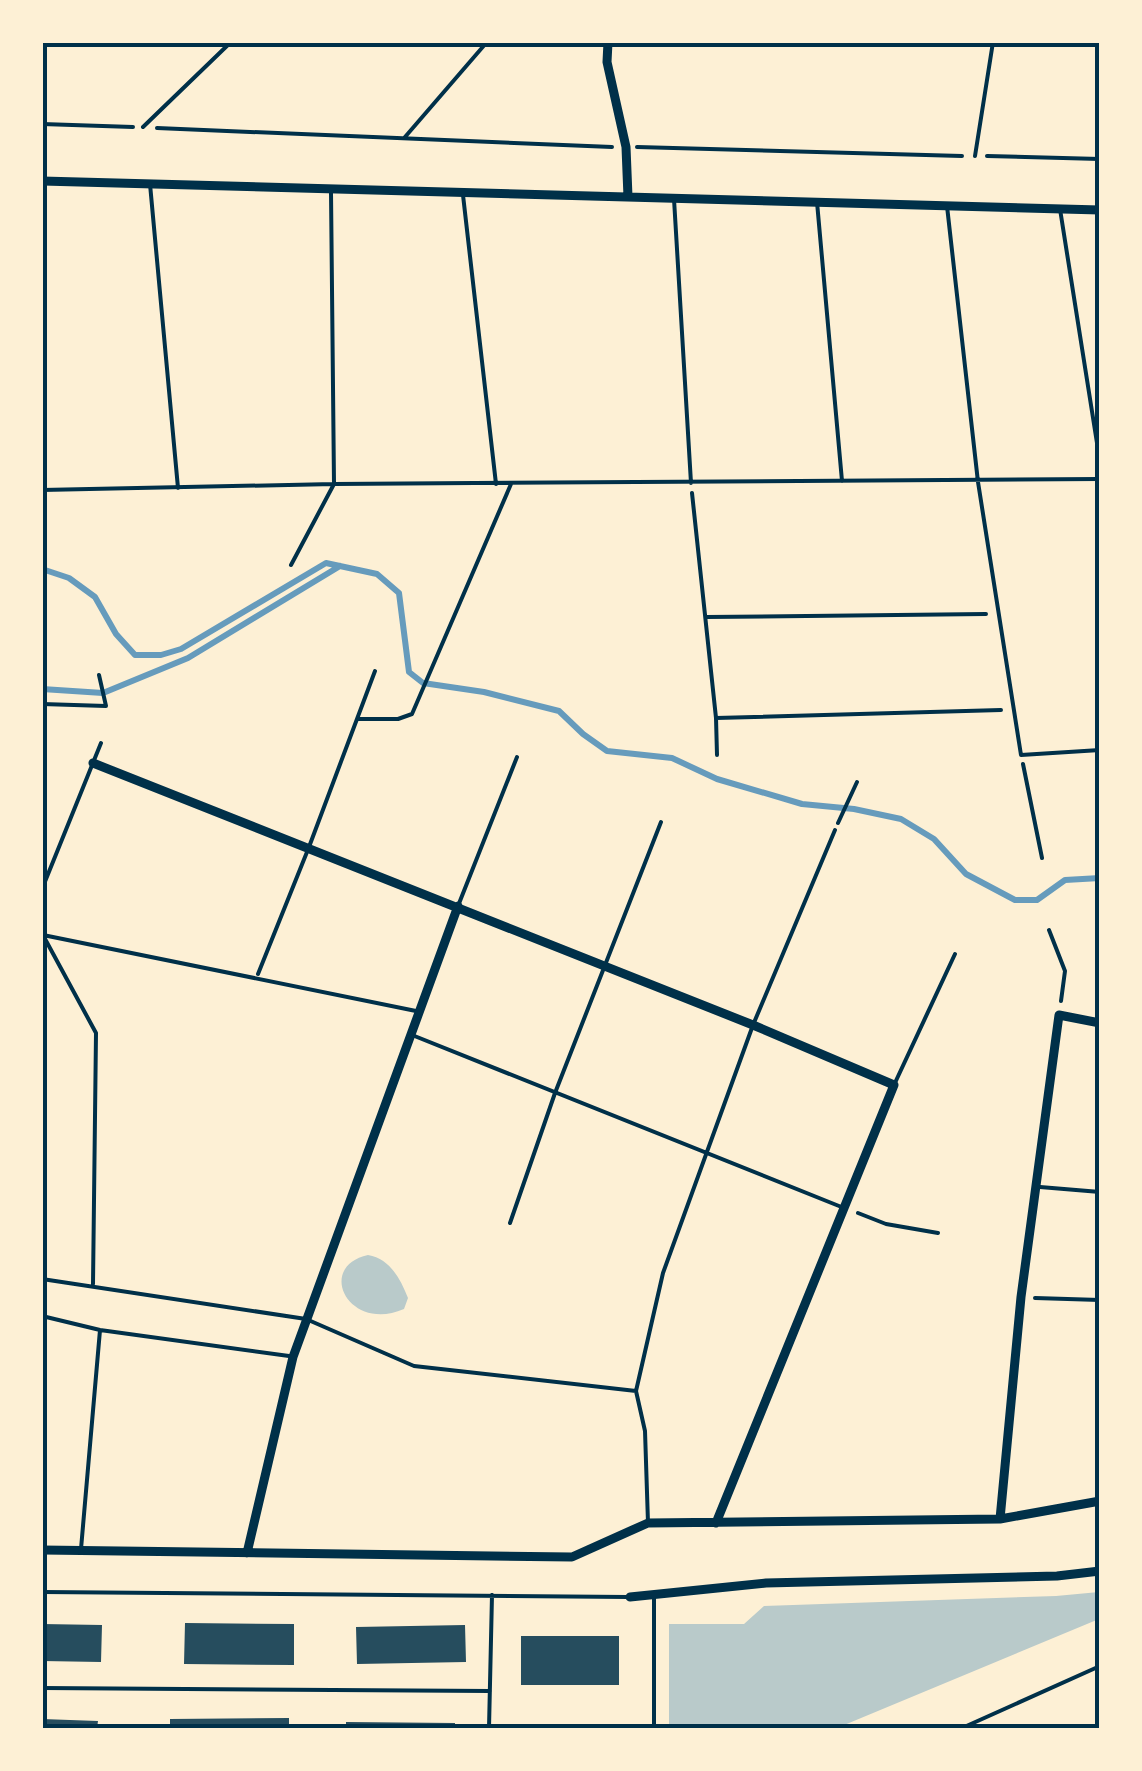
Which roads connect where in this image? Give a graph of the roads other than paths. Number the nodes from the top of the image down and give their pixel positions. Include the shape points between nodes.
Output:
1 (231, 42) edge
2 (608, 42) edge
3 (993, 42) edge
4 (143, 127) road end
5 (975, 156) road end
6 (42, 181) edge
7 (150, 182) junction
8 (331, 187) junction
9 (462, 190) junction
10 (628, 196) junction
11 (674, 198) junction
12 (817, 202) junction
13 (946, 206) junction
14 (1060, 209) junction
15 (1100, 210) edge
16 (1100, 462) edge
17 (1100, 479) edge
18 (842, 482) junction
19 (978, 482) junction
20 (691, 483) junction
21 (334, 484) junction
22 (511, 484) junction
23 (496, 485) junction
24 (178, 488) junction
25 (42, 490) edge
26 (291, 565) dead end
27 (375, 670) dead end
28 (356, 719) junction
29 (101, 743) dead end
30 (1100, 750) edge
31 (517, 757) dead end
32 (93, 763) junction
33 (662, 822) dead end
34 (835, 830) dead end
35 (310, 847) junction
36 (42, 889) edge
37 (458, 906) junction
38 (43, 934) edge
39 (955, 954) dead end
40 (604, 965) junction
41 (257, 976) junction
42 (418, 1011) junction
43 (1100, 1023) edge
44 (753, 1025) junction
45 (410, 1034) junction
46 (894, 1085) junction
47 (554, 1093) junction
48 (705, 1154) junction
49 (1035, 1187) junction
50 (1100, 1192) edge
51 (844, 1208) junction
52 (510, 1223) dead end
53 (42, 1278) edge
54 (93, 1284) junction
55 (42, 1316) edge
56 (306, 1319) junction
57 (100, 1330) junction
58 (292, 1357) junction
59 (636, 1391) junction
60 (1100, 1500) edge
61 (1000, 1519) junction
62 (648, 1523) junction
63 (716, 1523) junction
64 (42, 1550) edge
65 (80, 1551) junction
66 (247, 1554) junction
67 (1100, 1571) edge
68 (42, 1592) edge
69 (492, 1596) junction
70 (630, 1597) joint
71 (654, 1597) junction
72 (1100, 1666) edge
73 (42, 1688) edge
74 (490, 1692) junction
75 (490, 1728) edge
76 (654, 1728) edge
77 (962, 1728) edge

1 - 4 lane
2 - 10 street
3 - 5 lane
6 - 7 street
7 - 8 street
7 - 24 lane
8 - 9 street
8 - 21 lane
9 - 10 street
9 - 23 lane
10 - 11 street
11 - 12 street
11 - 20 lane
12 - 13 street
12 - 18 lane
13 - 14 street
13 - 19 lane
14 - 15 street
14 - 16 lane
17 - 19 lane
18 - 19 lane
18 - 20 lane
19 - 30 lane via 1020,755
20 - 22 lane
21 - 23 lane
21 - 24 lane
21 - 26 lane
22 - 23 lane
22 - 28 lane via 412,714
24 - 25 lane
27 - 28 lane
28 - 35 lane
29 - 32 lane
31 - 37 lane
32 - 35 street
32 - 36 lane
33 - 40 lane
34 - 44 lane
35 - 37 street
35 - 41 lane
37 - 40 street
37 - 42 street
38 - 41 lane
38 - 54 lane via 96,1033
39 - 46 lane
40 - 44 street
40 - 47 lane
41 - 42 lane
42 - 45 street
43 - 49 street via 1059,1015
44 - 46 street
44 - 48 lane
45 - 47 lane
45 - 56 street
46 - 51 street
47 - 48 lane
47 - 52 lane
48 - 51 lane
48 - 59 lane via 663,1273
49 - 50 lane
49 - 61 street
51 - 63 street
53 - 54 lane
54 - 56 lane
55 - 57 lane
56 - 58 street
56 - 59 lane via 414,1366
57 - 58 lane
57 - 65 lane
58 - 66 street
59 - 62 lane via 645,1431
60 - 61 street
61 - 63 street
62 - 63 street
62 - 66 street via 572,1556
64 - 65 street
65 - 66 street
67 - 71 street via 766,1583
68 - 69 lane
69 - 70 lane
69 - 74 lane
70 - 71 street
71 - 76 lane
72 - 77 lane
73 - 74 lane
74 - 75 lane

